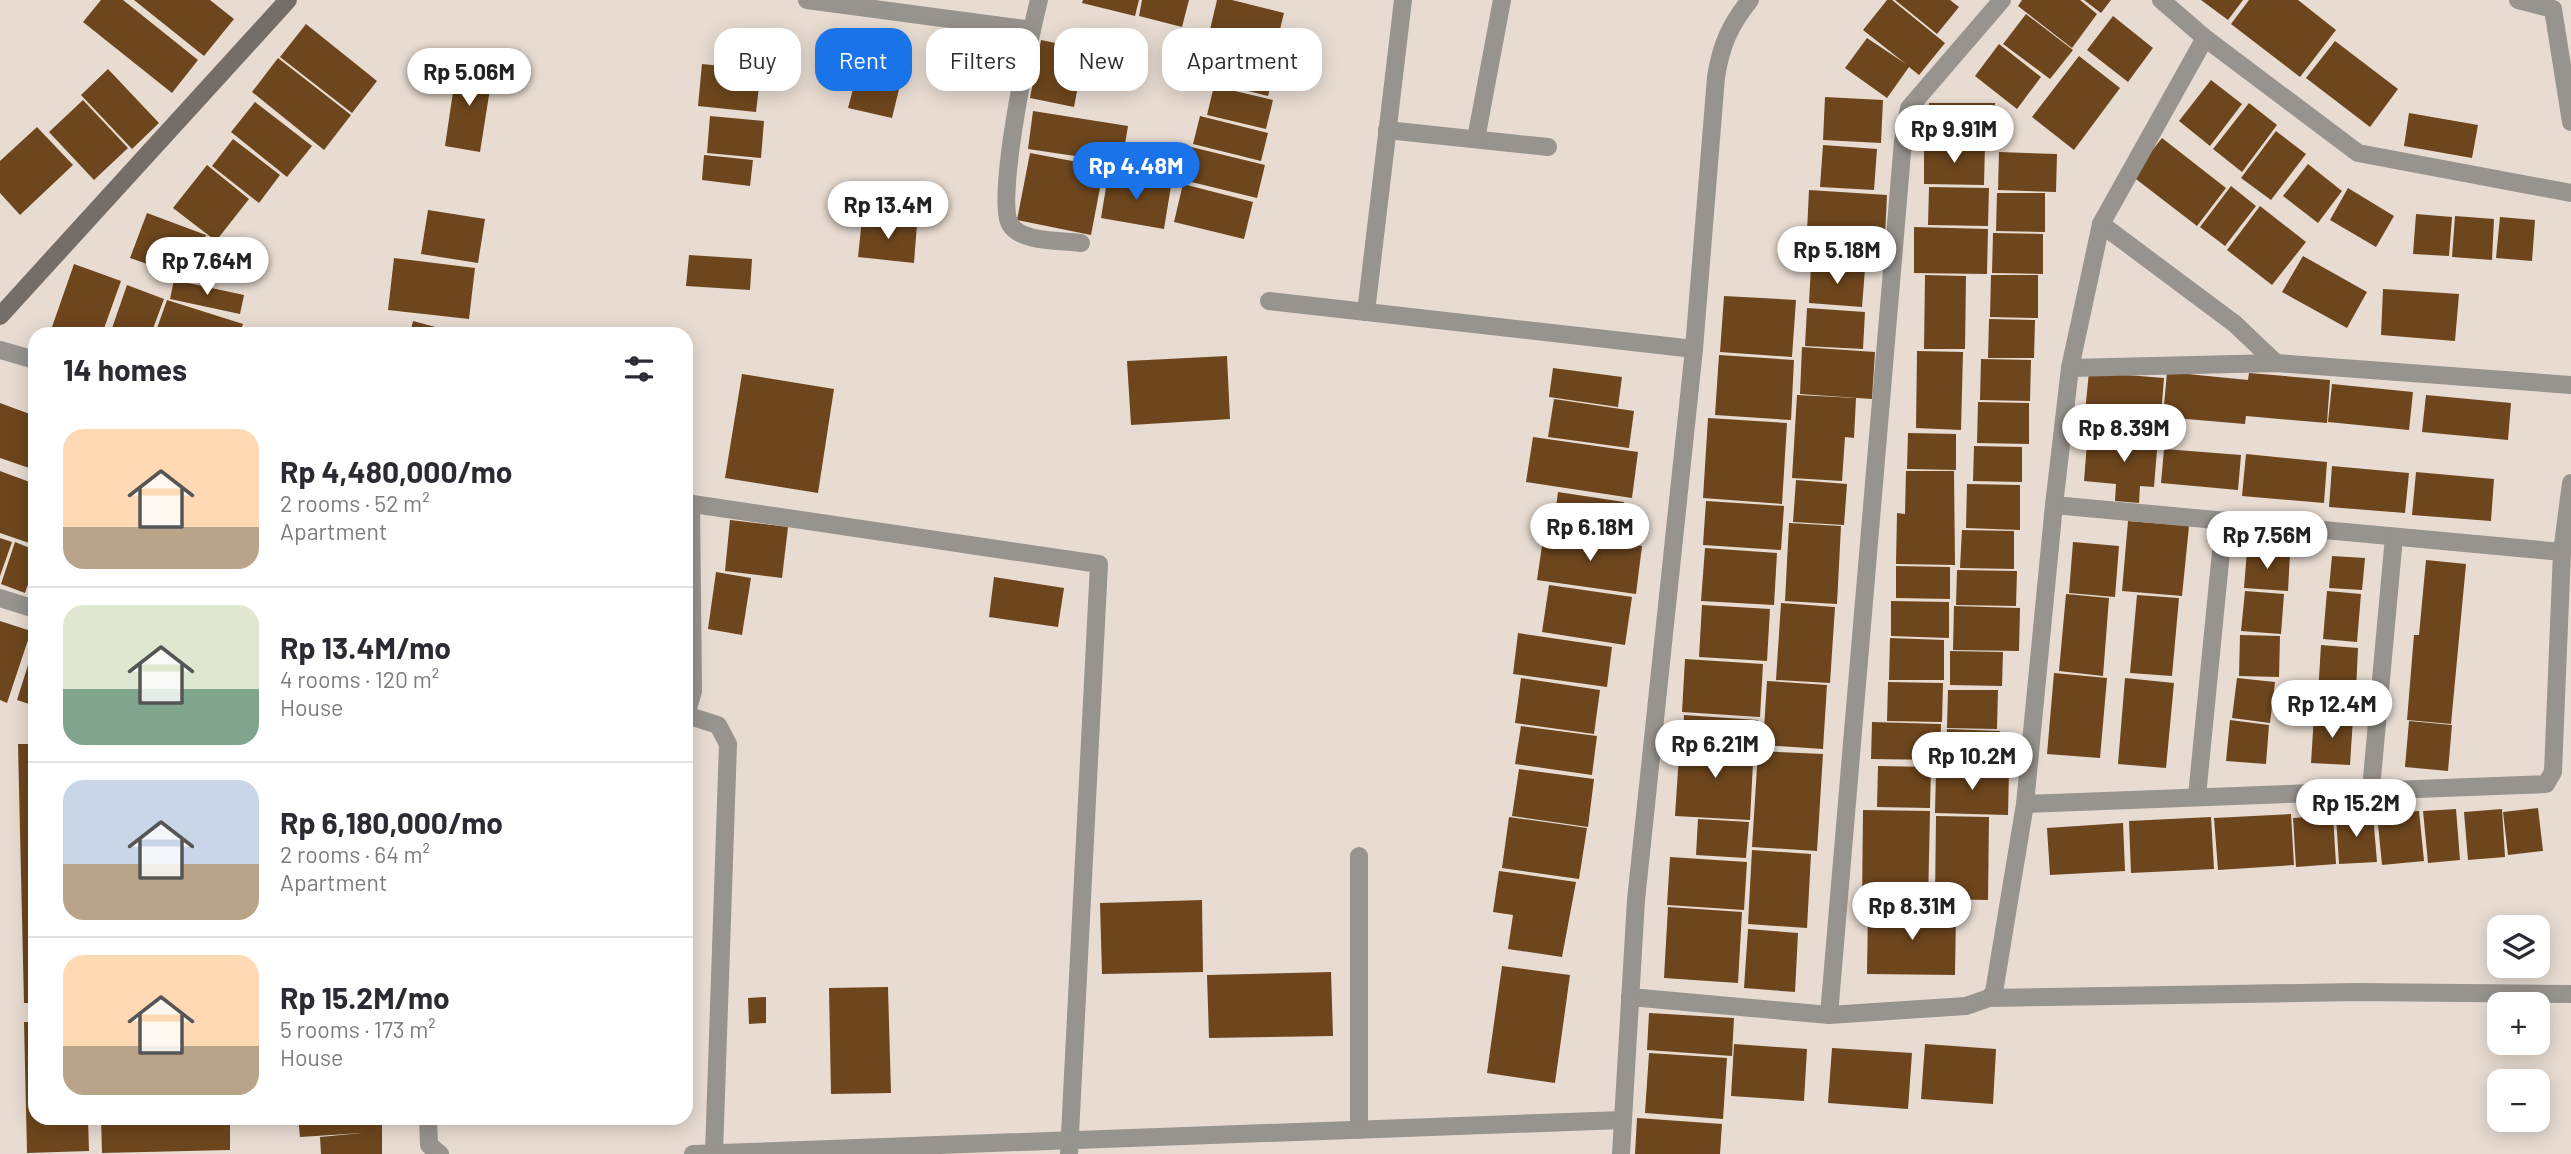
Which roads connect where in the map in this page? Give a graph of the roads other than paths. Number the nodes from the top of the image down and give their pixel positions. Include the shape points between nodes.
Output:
1 (288, 0) edge
2 (807, 0) edge
3 (1039, 0) edge
4 (1403, 0) edge
5 (1502, 0) edge
6 (1750, 0) edge
7 (2002, 0) edge
8 (2161, 0) edge
9 (2518, 0) edge
10 (1017, 28) edge
11 (1032, 28) edge
12 (2205, 38) junction
13 (1021, 91) edge
14 (2571, 122) edge
15 (1387, 130) junction
16 (1476, 139) junction
17 (1548, 147) dead end
18 (2571, 192) edge
19 (2101, 224) junction
20 (1081, 243) dead end
21 (1269, 301) dead end
22 (1366, 312) junction
23 (0, 316) edge
24 (1694, 349) junction
25 (0, 350) edge
26 (28, 358) edge
27 (2276, 363) junction
28 (2070, 368) junction
29 (2571, 385) edge
30 (2571, 483) edge
31 (693, 505) edge
32 (2054, 505) junction
33 (2224, 521) junction
34 (2395, 537) junction
35 (2562, 552) junction
36 (0, 598) edge
37 (28, 607) edge
38 (693, 717) edge
39 (2371, 789) junction
40 (2197, 796) junction
41 (2025, 804) junction
42 (1359, 856) dead end
43 (2571, 994) edge
44 (1630, 997) junction
45 (1989, 998) junction
46 (1829, 1015) junction
47 (1623, 1120) junction
48 (428, 1125) edge
49 (1359, 1130) junction
50 (1070, 1148) edge
51 (714, 1153) edge
52 (440, 1154) edge
53 (693, 1154) edge
54 (1621, 1154) edge

1 - 23 street
2 - 10 street
3 - 11 street
4 - 15 street
5 - 16 street
6 - 24 street via 1721,46
7 - 46 street via 1909,108 1903,141
8 - 12 street
9 - 14 street via 2553,9
12 - 18 street via 2358,153
12 - 19 street
13 - 20 street via 1006,181 1010,226 1024,235
15 - 16 street
15 - 22 street
16 - 17 street
19 - 27 street via 2235,324
19 - 28 street
21 - 22 street
22 - 24 street
24 - 44 street via 1636,900
25 - 26 street
27 - 28 street
27 - 29 street
28 - 32 street
30 - 35 street
31 - 50 street via 1099,564
32 - 33 street
32 - 41 street
33 - 34 street
33 - 40 street
34 - 35 street
34 - 39 street
35 - 39 street via 2550,781 2538,786
36 - 37 street
38 - 51 street via 718,725 728,744
39 - 40 street
40 - 41 street
41 - 45 street via 1997,985
42 - 49 street
43 - 45 street
44 - 46 street
44 - 47 street
45 - 46 street via 1966,1006
47 - 49 street
47 - 54 street
48 - 52 street via 429,1145
49 - 50 street
50 - 51 street
51 - 53 street

